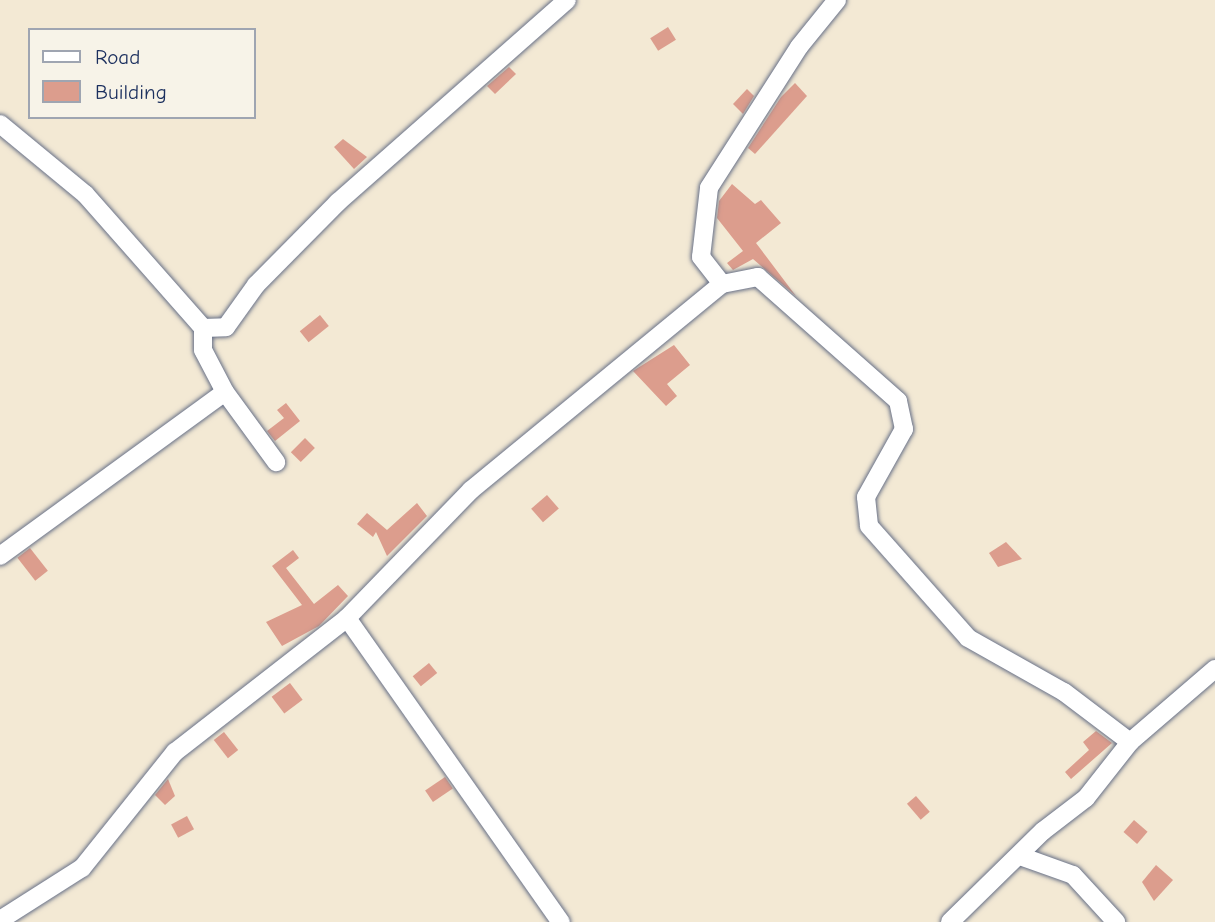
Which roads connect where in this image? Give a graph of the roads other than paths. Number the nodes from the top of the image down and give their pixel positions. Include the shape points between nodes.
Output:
1 (567, 0) edge
2 (837, 0) edge
3 (0, 124) edge
4 (722, 284) junction
5 (204, 328) junction
6 (225, 392) junction
7 (276, 462) dead end
8 (0, 556) edge
9 (347, 618) junction
10 (1215, 669) edge
11 (1130, 742) junction
12 (1020, 856) junction
13 (0, 920) edge
14 (561, 922) edge
15 (950, 922) edge
16 (1116, 922) edge

1 - 5 street via 338,202 256,285 226,327
2 - 4 street via 799,47 709,188 701,257
3 - 5 street via 85,194
4 - 9 street via 471,490
4 - 11 street via 758,277 898,401 904,429 866,497 869,526 968,638 1064,692
5 - 6 street via 203,350
6 - 7 street
6 - 8 street
9 - 13 street via 174,752 82,869
9 - 14 street
10 - 11 street
11 - 12 street via 1086,798 1043,831
12 - 15 street
12 - 16 street via 1073,874

